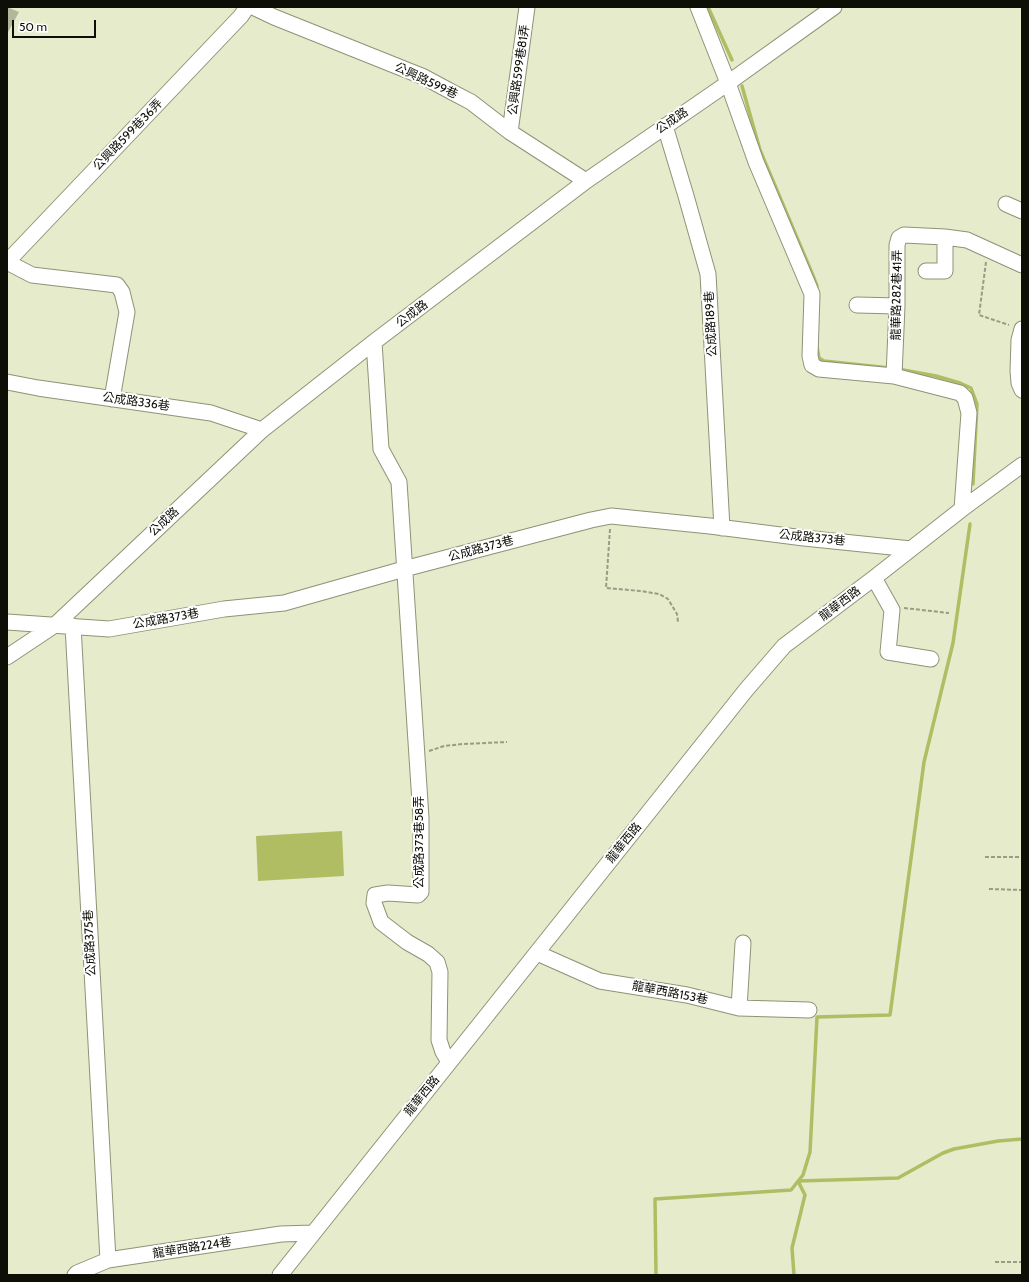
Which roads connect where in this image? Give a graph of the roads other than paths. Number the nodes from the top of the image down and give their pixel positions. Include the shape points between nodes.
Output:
1 (247, 7) edge
2 (253, 7) edge
3 (527, 7) edge
4 (698, 7) edge
5 (834, 7) edge
6 (276, 12) edge
7 (728, 83) junction
8 (664, 126) junction
9 (510, 132) junction
10 (586, 181) junction
11 (1006, 204) dead end
12 (1022, 211) edge
13 (945, 237) junction
14 (7, 262) edge
15 (1022, 266) edge
16 (926, 271) dead end
17 (857, 305) dead end
18 (897, 306) junction
19 (1018, 328) edge
20 (374, 342) junction
21 (894, 370) junction
22 (7, 382) edge
23 (1022, 390) edge
24 (112, 399) junction
25 (262, 430) junction
26 (1022, 465) edge
27 (962, 509) junction
28 (722, 528) junction
29 (911, 548) junction
30 (404, 569) junction
31 (874, 578) junction
32 (7, 622) edge
33 (55, 625) junction
34 (73, 626) junction
35 (7, 657) edge
36 (931, 659) dead end
37 (744, 943) dead end
38 (537, 953) junction
39 (739, 1008) junction
40 (809, 1010) dead end
41 (450, 1062) junction
42 (313, 1233) junction
43 (108, 1260) junction
44 (75, 1275) edge
45 (280, 1275) edge

1 - 14 street, 公興路599巷36弄
2 - 6 street, 公興路599巷
3 - 9 street, 公興路599巷81弄
4 - 7 street
5 - 7 street, 公成路
6 - 9 street, 公興路599巷 via 424,77 471,102
7 - 8 street, 公成路
7 - 21 street via 756,162 812,294 812,365 819,369
8 - 10 street, 公成路
8 - 28 street, 公成路189巷 via 708,274
9 - 10 street, 公興路599巷
10 - 20 street, 公成路
11 - 12 street
13 - 15 street, 龍華路282巷41弄 via 967,240
13 - 16 street via 944,271
13 - 18 street, 龍華路282巷41弄 via 904,235 899,238
14 - 24 street via 32,275 116,286 122,292 127,312
17 - 18 street
18 - 21 street, 龍華路282巷41弄
19 - 23 street via 1018,371
20 - 25 street, 公成路
20 - 30 street, 公成路373巷58弄 via 381,449 399,482
21 - 27 street via 960,393 965,398 969,414
22 - 24 street, 公成路336巷
24 - 25 street, 公成路336巷 via 211,413
25 - 33 street, 公成路
26 - 27 street, 龍華西路
27 - 29 street, 龍華西路
28 - 29 street, 公成路373巷
28 - 30 street, 公成路373巷 via 610,516
29 - 31 street, 龍華西路
30 - 34 street, 公成路373巷 via 284,603 224,609 109,629
30 - 41 street, 公成路373巷58弄 via 420,818 421,892 418,895 388,892 375,896 374,903 381,922 437,962 440,972 439,1040
31 - 36 street via 892,610 888,652
31 - 38 street, 龍華西路 via 784,646 746,690
32 - 33 street
33 - 34 street, 公成路373巷
33 - 35 street, 公成路
34 - 43 street, 公成路375巷
37 - 39 street
38 - 39 street, 龍華西路153巷 via 600,981 687,995
38 - 41 street, 龍華西路
39 - 40 street, 龍華西路153巷
41 - 42 street, 龍華西路
42 - 43 street, 龍華西路224巷 via 281,1234
42 - 45 street, 龍華西路
43 - 44 street, 龍華西路224巷

